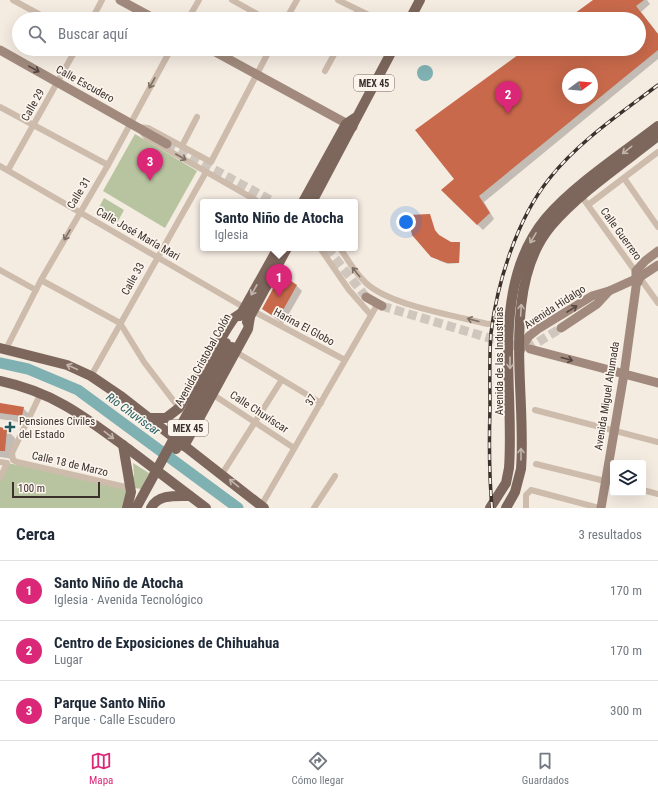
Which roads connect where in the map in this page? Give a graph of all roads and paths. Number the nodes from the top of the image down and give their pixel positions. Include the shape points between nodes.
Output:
1 (13, 0) edge
2 (102, 0) edge
3 (120, 0) edge
4 (198, 0) edge
5 (232, 0) edge
6 (297, 0) edge
7 (338, 0) edge
8 (420, 0) edge
9 (358, 11) edge
10 (35, 12) edge
11 (96, 12) edge
12 (142, 12) edge
13 (192, 12) edge
14 (253, 12) edge
15 (290, 12) edge
16 (414, 12) edge
17 (0, 50) edge
18 (72, 56) edge
19 (168, 56) edge
20 (223, 56) edge
21 (266, 56) edge
22 (333, 56) edge
23 (389, 56) edge
24 (325, 71) dead end
25 (257, 75) junction
26 (57, 82) junction
27 (0, 107) edge
28 (197, 117) dead end
29 (351, 123) junction
30 (32, 125) junction
31 (134, 125) junction
32 (658, 126) edge
33 (658, 136) edge
34 (167, 144) tunnel mouth
35 (182, 146) junction
36 (658, 152) edge
37 (108, 165) junction
38 (0, 166) edge
39 (8, 170) junction
40 (206, 172) junction
41 (624, 178) junction
42 (582, 197) junction
43 (254, 199) edge
44 (305, 199) edge
45 (314, 199) edge
46 (588, 205) junction
47 (80, 211) junction
48 (658, 227) edge
49 (277, 251) edge
50 (285, 251) edge
51 (322, 251) edge
52 (342, 251) edge
53 (658, 251) edge
54 (157, 256) junction
55 (658, 265) edge
56 (0, 270) edge
57 (637, 279) junction
58 (41, 280) junction
59 (36, 290) junction
60 (609, 291) junction
61 (366, 297) tunnel mouth
62 (658, 303) edge
63 (379, 306) joint
64 (248, 312) junction
65 (371, 315) junction
66 (510, 315) junction
67 (120, 323) junction
68 (561, 328) tunnel mouth
69 (3, 347) edge
70 (231, 348) junction
71 (525, 350) junction
72 (345, 360) junction
73 (624, 374) junction
74 (91, 376) junction
75 (0, 381) edge
76 (281, 381) junction
77 (658, 383) edge
78 (0, 386) edge
79 (20, 386) junction
80 (42, 393) junction
81 (212, 394) junction
82 (321, 403) junction
83 (179, 408) junction
84 (535, 410) dead end
85 (149, 418) junction
86 (255, 421) junction
87 (614, 431) junction
88 (658, 442) edge
89 (123, 445) junction
90 (184, 446) junction
91 (294, 448) junction
92 (0, 462) edge
93 (536, 464) dead end
94 (222, 474) junction
95 (335, 476) dead end
96 (0, 478) edge
97 (609, 482) edge
98 (130, 488) junction
99 (646, 491) edge
100 (658, 494) edge
101 (190, 496) junction
102 (263, 507) edge
103 (127, 508) edge
104 (136, 508) edge
105 (143, 508) edge
106 (151, 508) edge
107 (206, 508) edge
108 (314, 508) edge
109 (490, 508) edge
110 (506, 508) edge
111 (526, 508) edge
112 (600, 508) edge

1 - 10 street
2 - 11 street
3 - 12 street
4 - 13 street
5 - 14 street
6 - 15 street
7 - 9 street
8 - 16 main road
17 -> 26 street, Calle Escudero
18 - 26 street, Calle 29
19 -> 31 street, Calle 31
20 - 25 street
21 - 25 street
22 - 24 street
23 - 29 main road, MEX 45
25 - 29 street
25 - 35 street via 211,162
26 - 30 street, Calle 29
26 - 31 street, Calle Escudero
27 - 30 street
28 - 35 street
29 - 44 main road, MEX 45
29 - 45 main road, MEX 45
30 - 37 street
30 - 39 street, Calle 29
31 - 34 street, Calle Escudero
31 - 35 street via 148,128
31 - 37 street, Calle 31
31 -> 40 street, Calle Escudero via 147,138
32 -> 66 main road, Avenida de las Industrias via 579,188 545,220 521,262 514,282
33 - 42 main road, Avenida de las Industrias
36 - 41 street
37 - 47 street, Calle 31
38 - 39 street, Calle José María Mari
39 - 47 street, Calle José María Mari
40 - 43 street, Calle Escudero
40 - 54 street, Calle 33
41 - 46 street
41 - 48 street
42 - 46 street, Calle Guerrero
71 -> 42 main road, Avenida de las Industrias via 522,297 533,258 551,226
46 - 57 street, Calle Guerrero
47 - 54 street, Calle José María Mari
47 -> 58 street, Calle 31
49 -> 64 main road, MEX 45
50 - 64 main road, MEX 45
51 - 65 street via 349,290
66 -> 52 street via 497,323 488,324 384,296 366,283
53 - 57 street, Avenida Hidalgo via 645,260
54 - 64 street, Calle José María Mari
54 - 67 street, Calle 33
55 - 57 street, Avenida Hidalgo
56 - 59 street
57 - 60 street, Avenida Hidalgo
57 - 62 street, Calle Guerrero
57 - 73 street, Avenida Miguel Ahumada
58 - 59 street, Calle 31
58 - 67 street
59 - 69 street, Calle 31
60 - 68 street, Avenida Hidalgo via 597,304
71 -> 60 street, Avenida Hidalgo via 533,333 592,296
61 - 63 street
63 - 65 street, 37
64 - 70 main road, Avenida Cristobal Colón / MEX 45
64 - 72 street, Harina El Globo
64 - 83 main road via 234,318
65 - 72 street, 37
66 -> 109 main road, Avenida de las Industrias via 509,468 506,482
67 - 74 street, Calle 33
67 - 83 street via 144,362
74 -> 69 main road via 67,365
70 - 76 street
70 - 81 main road
70 - 104 main road, Avenida Cristobal Colón / MEX 45, bridge
70 - 105 main road, Avenida Cristobal Colón / MEX 45, bridge
71 -> 73 street
110 -> 71 main road, Avenida de las Industrias via 515,492 521,469
72 - 82 street, 37
73 - 77 street
73 - 87 street, Avenida Miguel Ahumada
74 - 85 main road
75 - 79 main road
76 - 82 street
76 - 86 street
78 - 79 street
79 - 80 main road
80 -> 89 main road via 86,417
80 - 98 street, Calle 18 de Marzo via 12,453 12,458 17,462
81 - 86 street, Calle Chuvíscar
81 - 90 main road
82 - 91 street, 37
83 - 85 main road via 166,418
84 - 87 street
85 - 90 main road
86 - 91 street, Calle Chuvíscar
86 - 94 street
87 - 88 street
87 - 97 street, Avenida Miguel Ahumada
89 - 98 main road
89 - 101 main road
90 - 94 main road
91 - 102 street, 37
92 - 96 street via 7,464
93 - 97 street
102 -> 94 main road
95 - 108 street
97 - 112 street, Avenida Miguel Ahumada
98 - 103 main road
99 - 100 street
101 - 106 main road via 160,498
101 - 107 main road
111 - 112 street via 526,493 531,490

